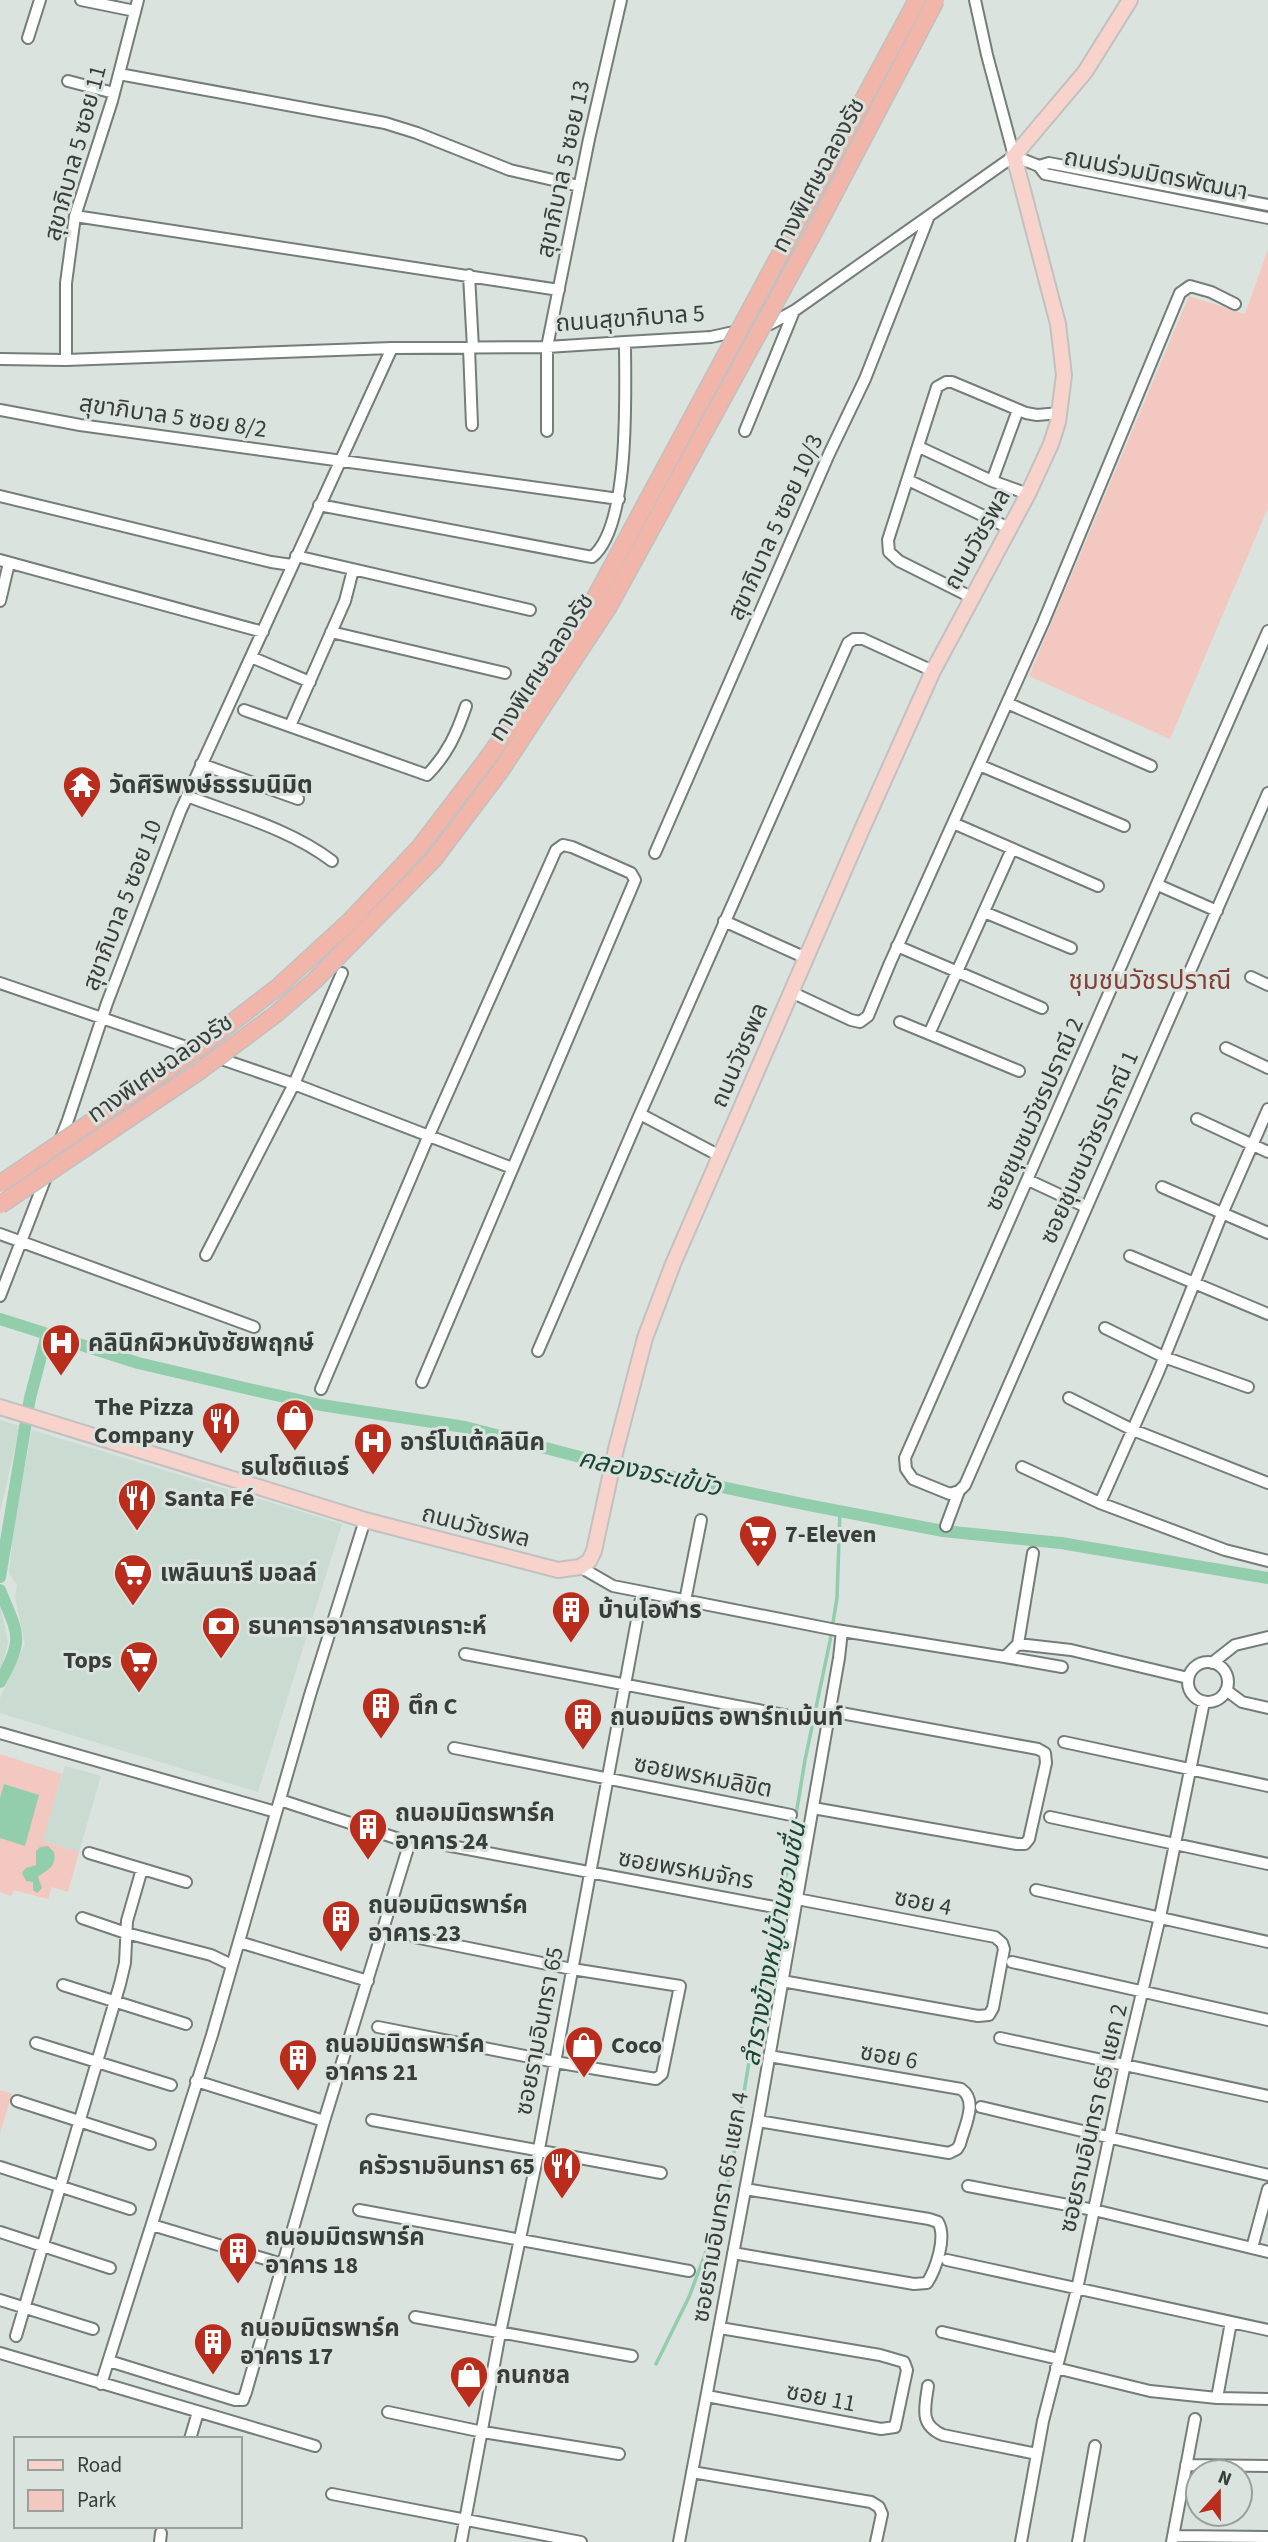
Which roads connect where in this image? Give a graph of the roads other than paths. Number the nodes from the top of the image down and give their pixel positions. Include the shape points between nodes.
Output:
1 (40, 0) edge
2 (81, 0) edge
3 (621, 0) edge
4 (917, 0) edge
5 (936, 0) edge
6 (975, 0) edge
7 (1130, 0) edge
8 (137, 6) edge
9 (27, 38) dead end
10 (119, 74) junction
11 (68, 80) dead end
12 (114, 93) junction
13 (1014, 156) junction
14 (1039, 166) junction
15 (579, 186) junction
16 (1268, 205) edge
17 (75, 216) junction
18 (929, 216) junction
19 (1268, 218) edge
20 (469, 275) junction
21 (559, 290) junction
22 (1235, 304) dead end
23 (794, 311) junction
24 (625, 342) junction
25 (547, 347) junction
26 (392, 348) junction
27 (471, 348) junction
28 (0, 359) edge
29 (66, 360) junction
30 (0, 410) edge
31 (1018, 410) junction
32 (1060, 413) junction
33 (472, 425) dead end
34 (547, 431) dead end
35 (744, 431) dead end
36 (919, 447) junction
37 (340, 461) junction
38 (908, 480) junction
39 (992, 481) junction
40 (1028, 494) junction
41 (0, 496) edge
42 (619, 499) junction
43 (319, 505) junction
44 (1009, 528) junction
45 (294, 560) junction
46 (5, 561) edge
47 (353, 570) junction
48 (971, 597) junction
49 (0, 601) edge
50 (530, 610) dead end
51 (1268, 631) edge
52 (263, 632) junction
53 (331, 632) junction
54 (251, 657) junction
55 (933, 671) junction
56 (505, 673) dead end
57 (310, 682) junction
58 (1007, 703) junction
59 (467, 706) dead end
60 (244, 710) dead end
61 (290, 726) junction
62 (201, 764) junction
63 (979, 765) junction
64 (1151, 766) dead end
65 (1268, 793) edge
66 (187, 796) junction
67 (298, 799) dead end
68 (953, 823) junction
69 (1124, 826) dead end
70 (1012, 849) junction
71 (655, 853) dead end
72 (332, 862) dead end
73 (1158, 885) junction
74 (1098, 886) dead end
75 (1217, 911) junction
76 (984, 912) junction
77 (724, 921) junction
78 (897, 946) junction
79 (1071, 948) dead end
80 (806, 958) junction
81 (957, 972) junction
82 (342, 973) dead end
83 (1251, 978) dead end
84 (0, 983) edge
85 (1268, 985) edge
86 (791, 992) junction
87 (1042, 1009) dead end
88 (102, 1019) junction
89 (900, 1022) dead end
90 (929, 1034) junction
91 (1226, 1048) dead end
92 (1268, 1068) edge
93 (1019, 1071) dead end
94 (294, 1084) junction
95 (1268, 1109) edge
96 (640, 1114) junction
97 (1197, 1119) dead end
98 (429, 1135) junction
99 (1251, 1145) junction
100 (1268, 1152) edge
101 (720, 1156) junction
102 (512, 1168) junction
103 (1028, 1180) junction
104 (0, 1184) edge
105 (1161, 1187) dead end
106 (0, 1205) edge
107 (1086, 1207) junction
108 (1222, 1214) junction
109 (1268, 1233) edge
110 (0, 1234) edge
111 (20, 1242) junction
112 (206, 1255) dead end
113 (1130, 1256) dead end
114 (1195, 1284) junction
115 (0, 1296) edge
116 (1268, 1314) edge
117 (254, 1327) dead end
118 (1105, 1328) dead end
119 (538, 1351) dead end
120 (1164, 1357) junction
121 (422, 1382) dead end
122 (1248, 1387) dead end
123 (321, 1389) dead end
124 (1069, 1398) dead end
125 (0, 1407) edge
126 (1133, 1430) junction
127 (1022, 1467) dead end
128 (1268, 1483) edge
129 (959, 1491) junction
130 (1100, 1503) junction
131 (365, 1520) junction
132 (701, 1520) dead end
133 (946, 1526) dead end
134 (1033, 1553) dead end
135 (1268, 1561) edge
136 (580, 1567) junction
137 (642, 1593) junction
138 (685, 1601) junction
139 (839, 1631) junction
140 (1268, 1637) edge
141 (1018, 1644) junction
142 (465, 1654) dead end
143 (1004, 1657) junction
144 (1212, 1663) junction
145 (1062, 1667) dead end
146 (1188, 1678) junction
147 (625, 1685) junction
148 (1227, 1690) junction
149 (1204, 1702) junction
150 (1268, 1708) edge
151 (830, 1711) junction
152 (805, 1719) dead end
153 (0, 1733) edge
154 (1064, 1742) dead end
155 (454, 1748) dead end
156 (1192, 1769) junction
157 (608, 1779) junction
158 (1268, 1786) edge
159 (280, 1800) junction
160 (813, 1808) junction
161 (276, 1812) junction
162 (790, 1815) dead end
163 (1051, 1817) dead end
164 (1176, 1844) junction
165 (446, 1845) dead end
166 (89, 1853) dead end
167 (1268, 1864) edge
168 (142, 1869) junction
169 (591, 1873) junction
170 (186, 1882) dead end
171 (1037, 1889) dead end
172 (797, 1899) junction
173 (774, 1907) dead end
174 (1160, 1917) junction
175 (82, 1918) dead end
176 (126, 1933) junction
177 (414, 1937) dead end
178 (239, 1942) junction
179 (1268, 1942) edge
180 (1012, 1962) dead end
181 (232, 1965) junction
182 (572, 1969) junction
183 (368, 1981) junction
184 (782, 1981) junction
185 (63, 1986) dead end
186 (1143, 1992) junction
187 (115, 2002) junction
188 (1268, 2020) edge
189 (186, 2024) dead end
190 (378, 2027) dead end
191 (1000, 2038) dead end
192 (36, 2043) dead end
193 (769, 2056) junction
194 (98, 2062) junction
195 (555, 2062) junction
196 (1125, 2064) junction
197 (196, 2081) junction
198 (171, 2085) dead end
199 (1268, 2096) edge
200 (18, 2101) dead end
201 (981, 2107) dead end
202 (372, 2120) dead end
203 (324, 2121) junction
204 (80, 2122) junction
205 (758, 2122) junction
206 (1108, 2137) junction
207 (150, 2144) dead end
208 (539, 2149) junction
209 (0, 2167) edge
210 (661, 2173) dead end
211 (1268, 2175) edge
212 (968, 2186) dead end
213 (61, 2187) junction
214 (745, 2189) junction
215 (1268, 2189) edge
216 (130, 2209) dead end
217 (359, 2210) dead end
218 (1094, 2210) junction
219 (152, 2225) junction
220 (0, 2232) edge
221 (520, 2241) junction
222 (43, 2246) junction
223 (1252, 2248) junction
224 (1268, 2252) edge
225 (733, 2253) junction
226 (942, 2257) junction
227 (282, 2264) junction
228 (110, 2268) dead end
229 (689, 2271) dead end
230 (1077, 2289) junction
231 (0, 2300) edge
232 (24, 2307) junction
233 (415, 2317) dead end
234 (1231, 2322) junction
235 (720, 2328) junction
236 (93, 2329) dead end
237 (1268, 2330) edge
238 (942, 2332) dead end
239 (500, 2333) junction
240 (16, 2336) dead end
241 (0, 2353) edge
242 (632, 2356) dead end
243 (109, 2361) junction
244 (1057, 2364) junction
245 (101, 2384) junction
246 (928, 2386) dead end
247 (707, 2396) junction
248 (1217, 2398) junction
249 (1268, 2399) edge
250 (198, 2412) junction
251 (388, 2412) dead end
252 (1195, 2419) dead end
253 (483, 2432) junction
254 (191, 2437) edge
255 (1095, 2445) dead end
256 (315, 2446) dead end
257 (619, 2454) dead end
258 (1037, 2454) junction
259 (1187, 2458) edge
260 (692, 2472) junction
261 (1184, 2476) edge
262 (332, 2494) dead end
263 (465, 2521) junction
264 (1268, 2537) edge
265 (1172, 2539) edge
266 (876, 2541) edge
267 (461, 2542) edge
268 (581, 2542) edge
269 (680, 2542) edge
270 (1021, 2542) edge
271 (1078, 2542) edge

1 - 9 street
2 - 8 street
3 - 15 street, สุขาภิบาล 5 ซอย 13
4 - 104 highway, ทางพิเศษฉลองรัช, bridge via 596,596 537,689 419,848 349,922 278,987 199,1048
5 - 106 highway, ทางพิเศษฉลองรัช, bridge via 609,606 501,770 434,859 314,981 275,1014 201,1070
6 - 13 street, ถนนวัชรพล
7 - 13 main road, ถนนสุขาภิบาล 5 via 1085,72
8 - 10 street, สุขาภิบาล 5 ซอย 11
10 - 12 street, สุขาภิบาล 5 ซอย 11
10 - 15 street via 385,123 510,170
11 - 12 street
12 - 17 street, สุขาภิบาล 5 ซอย 11
13 - 14 street, ถนนร่วมมิตรพัฒนา
13 - 18 street, ถนนสุขาภิบาล 5
13 - 32 main road, ถนนวัชรพล via 1058,324 1064,375
14 - 16 street, ถนนร่วมมิตรพัฒนา via 1049,163
14 - 19 street, ถนนร่วมมิตรพัฒนา via 1045,174
15 - 21 street, สุขาภิบาล 5 ซอย 13
17 - 20 street
17 - 29 street, สุขาภิบาล 5 ซอย 11 via 66,283
18 - 23 street, ถนนสุขาภิบาล 5
18 - 71 street, สุขาภิบาล 5 ซอย 10/3 via 865,379
20 - 21 street
20 - 27 street
21 - 25 street, สุขาภิบาล 5 ซอย 13
22 - 58 street via 1190,286 1180,293
23 - 24 street, ถนนสุขาภิบาล 5 via 770,324 711,337
23 - 35 street
24 - 25 street, ถนนสุขาภิบาล 5
24 - 42 street
25 - 27 street, ถนนสุขาภิบาล 5
25 - 34 street, สุขาภิบาล 5 ซอย 13
26 - 27 street, ถนนสุขาภิบาล 5
26 - 29 street, ถนนสุขาภิบาล 5
26 - 37 street, สุขาภิบาล 5 ซอย 10
27 - 33 street
28 - 29 street, ถนนสุขาภิบาล 5
30 - 37 street, สุขาภิบาล 5 ซอย 8/2
31 - 32 street via 1037,415
31 - 36 street via 946,382 937,387
31 - 39 street
32 - 40 main road, ถนนวัชรพล
36 - 38 street
36 - 39 street
37 - 42 street, สุขาภิบาล 5 ซอย 8/2
37 - 43 street, สุขาภิบาล 5 ซอย 10
38 - 44 street
38 - 48 street via 888,540 889,552
39 - 40 street
40 - 44 main road, ถนนวัชรพล
41 - 45 street via 271,562
42 - 43 street via 601,550 592,557
43 - 45 street, สุขาภิบาล 5 ซอย 10
44 - 48 main road, ถนนวัชรพล
45 - 47 street
45 - 52 street, สุขาภิบาล 5 ซอย 10
46 - 49 street
46 - 52 street
47 - 50 street
47 - 53 street
48 - 55 main road, ถนนวัชรพล
51 - 73 street, ซอยชุมชนวัชรปราณี 2
52 - 54 street, สุขาภิบาล 5 ซอย 10
53 - 56 street
53 - 57 street
54 - 57 street
54 - 62 street, สุขาภิบาล 5 ซอย 10
55 - 77 street via 863,639 848,643
55 - 80 main road, ถนนวัชรพล
57 - 61 street
58 - 63 street
58 - 64 street
59 - 61 street via 442,761 427,775
60 - 61 street
62 - 66 street, สุขาภิบาล 5 ซอย 10
62 - 67 street
63 - 68 street
63 - 69 street
65 - 75 street, ซอยชุมชนวัชรปราณี 1
66 - 72 street via 287,834 313,846
66 - 88 street, สุขาภิบาล 5 ซอย 10
68 - 70 street
68 - 78 street
70 - 74 street
70 - 76 street
73 - 75 street
73 - 103 street, ซอยชุมชนวัชรปราณี 2
75 - 107 street, ซอยชุมชนวัชรปราณี 1
76 - 79 street
76 - 81 street
77 - 80 street
77 - 96 street
78 - 81 street
78 - 86 street via 868,1016 859,1022
80 - 86 main road, ถนนวัชรพล
81 - 87 street
81 - 90 street
82 - 94 street
83 - 85 street
84 - 88 street
86 - 101 main road, ถนนวัชรพล
88 - 94 street
88 - 111 street, สุขาภิบาล 5 ซอย 10
89 - 90 street
90 - 93 street
91 - 92 street
94 - 98 street
94 - 112 street
95 - 99 street
96 - 101 street
96 - 119 street
97 - 99 street
98 - 102 street
98 - 102 street via 556,850 563,845 572,848 631,873 635,880
98 - 123 street
99 - 100 street
99 - 108 street
101 - 136 main road, ถนนวัชรพล via 652,1317 594,1551
102 - 121 street
103 - 107 street
103 - 129 street, ซอยชุมชนวัชรปราณี 2 via 905,1458 913,1479 950,1493
105 - 108 street
107 - 129 street, ซอยชุมชนวัชรปราณี 1
108 - 109 street
108 - 114 street
110 - 111 street
111 - 115 street, สุขาภิบาล 5 ซอย 10
111 - 117 street
113 - 114 street
114 - 116 street
114 - 120 street
118 - 120 street
120 - 122 street
120 - 126 street
124 - 126 street
125 - 131 main road, ถนนวัชรพล
126 - 128 street
126 - 130 street
127 - 130 street
129 - 133 street, ซอยชุมชนวัชรปราณี 1
130 - 135 street via 1225,1550
131 - 136 main road, ถนนวัชรพล via 558,1570
131 - 159 street
132 - 138 street
134 - 141 street
136 - 137 street via 613,1586
137 - 138 street
137 - 147 street, ซอยรามอินทรา 65
138 - 139 street
139 - 143 street
139 - 151 street, ซอยรามอินทรา 65 แยก 4
140 - 144 street via 1235,1645
141 - 143 street
141 - 146 street via 1071,1650
142 - 147 street
143 - 145 street
144 - 146 street via 1194,1667
144 - 148 street via 1224,1670
146 - 149 street via 1193,1696
147 - 152 street
147 - 157 street, ซอยรามอินทรา 65
148 - 149 street via 1217,1700
148 - 150 street via 1242,1702
149 - 156 street, ซอยรามอินทรา 65 แยก 2
151 - 160 street, ซอยรามอินทรา 65 แยก 4
151 - 160 street via 1038,1749 1045,1754 1046,1763 1025,1844
153 - 161 street
154 - 156 street
155 - 157 street, ซอยพรหมลิขิต
156 - 158 street
156 - 164 street, ซอยรามอินทรา 65 แยก 2
157 - 162 street, ซอยพรหมลิขิต
157 - 169 street, ซอยรามอินทรา 65
159 - 161 street
159 - 183 street via 407,1844
160 - 172 street, ซอยรามอินทรา 65 แยก 4
161 - 178 street
163 - 164 street
164 - 167 street
164 - 174 street, ซอยรามอินทรา 65 แยก 2
165 - 169 street, ซอยพรหมจักร
166 - 168 street
168 - 170 street
168 - 176 street
169 - 173 street, ซอยพรหมจักร
169 - 182 street, ซอยรามอินทรา 65
171 - 174 street
172 - 184 street, ซอยรามอินทรา 65 แยก 4
172 - 184 street, ซอย 4 via 995,1937 1004,1949 989,2015
174 - 179 street
174 - 186 street, ซอยรามอินทรา 65 แยก 2
175 - 176 street
176 - 181 street via 211,1955
176 - 187 street via 125,1963
177 - 182 street
178 - 181 street
178 - 183 street
180 - 186 street
181 - 197 street
182 - 195 street, ซอยรามอินทรา 65
182 - 195 street via 680,1986 662,2074 656,2079
183 - 203 street
184 - 193 street, ซอยรามอินทรา 65 แยก 4
185 - 187 street
186 - 188 street
186 - 196 street, ซอยรามอินทรา 65 แยก 2
187 - 189 street
187 - 194 street
190 - 195 street
191 - 196 street
192 - 194 street
193 - 205 street, ซอยรามอินทรา 65 แยก 4
193 - 205 street, ซอย 6 via 961,2089 971,2104 957,2149 949,2153
194 - 198 street
194 - 204 street
195 - 208 street, ซอยรามอินทรา 65
196 - 199 street
196 - 206 street, ซอยรามอินทรา 65 แยก 2
197 - 203 street
197 - 219 street
200 - 204 street
201 - 206 street
202 - 208 street
203 - 227 street
204 - 207 street
204 - 213 street
205 - 214 street, ซอยรามอินทรา 65 แยก 4
206 - 211 street
206 - 218 street, ซอยรามอินทรา 65 แยก 2
208 - 210 street
208 - 221 street, ซอยรามอินทรา 65
209 - 213 street
212 - 218 street
213 - 216 street
213 - 222 street
214 - 225 street, ซอยรามอินทรา 65 แยก 4
214 - 226 street via 938,2222
215 - 223 street
217 - 221 street
218 - 223 street
218 - 230 street, ซอยรามอินทรา 65 แยก 2
219 - 227 street
219 - 243 street
220 - 222 street
221 - 229 street
221 - 239 street, ซอยรามอินทรา 65
222 - 228 street
222 - 232 street
223 - 224 street
225 - 226 street via 914,2284 927,2283
225 - 235 street, ซอยรามอินทรา 65 แยก 4
226 - 230 street
227 - 243 street via 243,2400
230 - 234 street
230 - 244 street, ซอยรามอินทรา 65 แยก 2
231 - 232 street
232 - 236 street
232 - 240 street
233 - 239 street
234 - 237 street
234 - 248 street
235 - 247 street, ซอยรามอินทรา 65 แยก 4
235 - 247 street, ซอย 11 via 895,2358 904,2362 907,2370 895,2427 887,2430
238 - 244 street
239 - 242 street
239 - 253 street, ซอยรามอินทรา 65
241 - 245 street
243 - 245 street
244 - 248 street via 1150,2392
244 - 258 street, ซอยรามอินทรา 65 แยก 2
245 - 250 street
246 - 258 street via 925,2409 931,2430
247 - 260 street, ซอยรามอินทรา 65 แยก 4
248 - 249 street
250 - 254 street
250 - 256 street
251 - 253 street
252 - 259 street
253 - 257 street
253 - 263 street, ซอยรามอินทรา 65
255 - 271 street
258 - 270 street, ซอยรามอินทรา 65 แยก 2
260 - 266 street via 871,2502 881,2514
260 - 269 street, ซอยรามอินทรา 65 แยก 4
261 - 265 street
262 - 263 street
263 - 267 street, ซอยรามอินทรา 65
263 - 268 street
264 - 265 street

